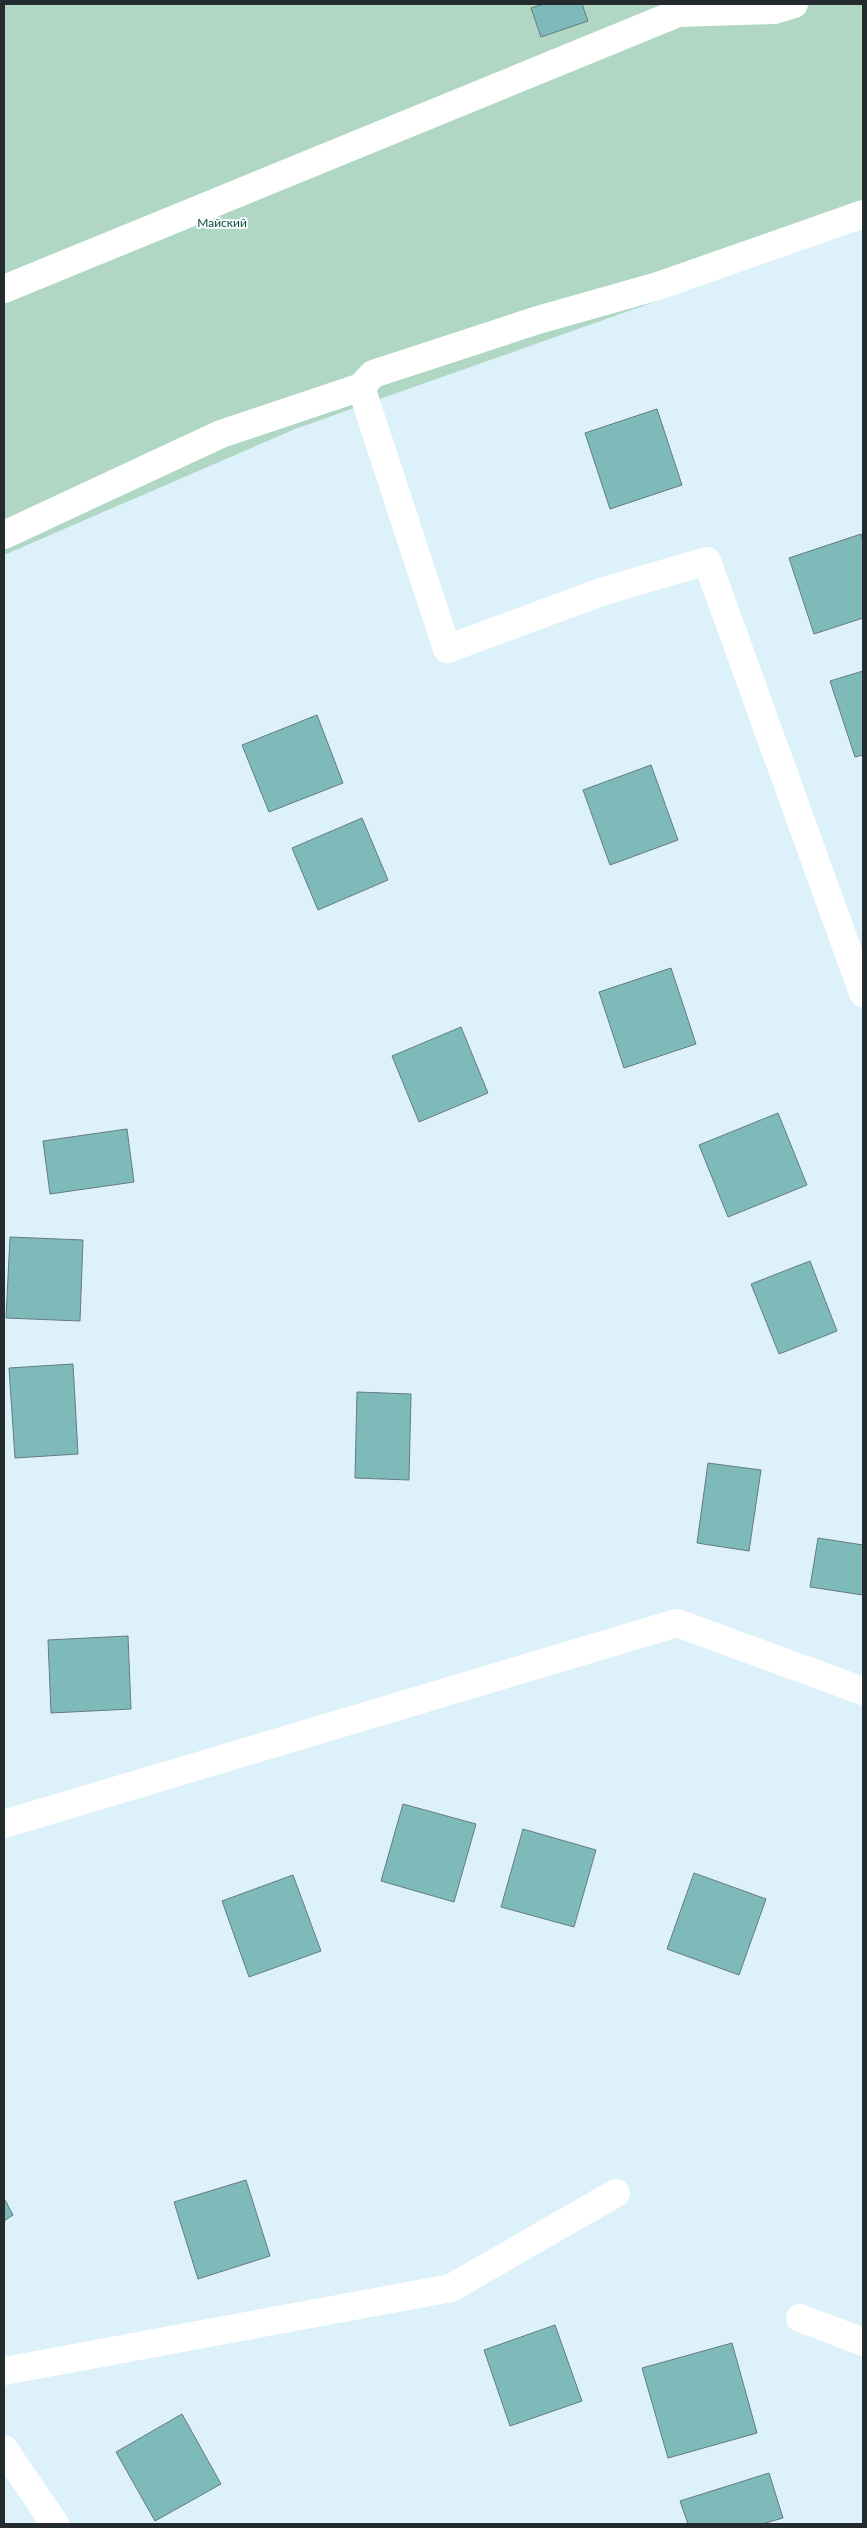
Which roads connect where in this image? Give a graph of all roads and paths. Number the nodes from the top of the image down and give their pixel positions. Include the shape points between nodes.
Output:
1 (794, 4) edge
2 (677, 8) edge
3 (863, 214) edge
4 (4, 289) edge
5 (361, 386) junction
6 (4, 535) edge
7 (863, 993) edge
8 (863, 1690) edge
9 (4, 1824) edge
10 (616, 2193) dead end
11 (800, 2318) dead end
12 (863, 2342) edge
13 (4, 2371) edge
14 (4, 2449) edge
15 (55, 2524) edge

1 - 2 lane via 774,10
2 - 4 lane
3 - 5 lane via 658,286 538,320 373,374
5 - 6 lane via 221,434
5 - 7 lane via 447,649 604,591 707,561
8 - 9 lane via 678,1623
10 - 13 lane via 451,2288
11 - 12 lane
14 - 15 lane

